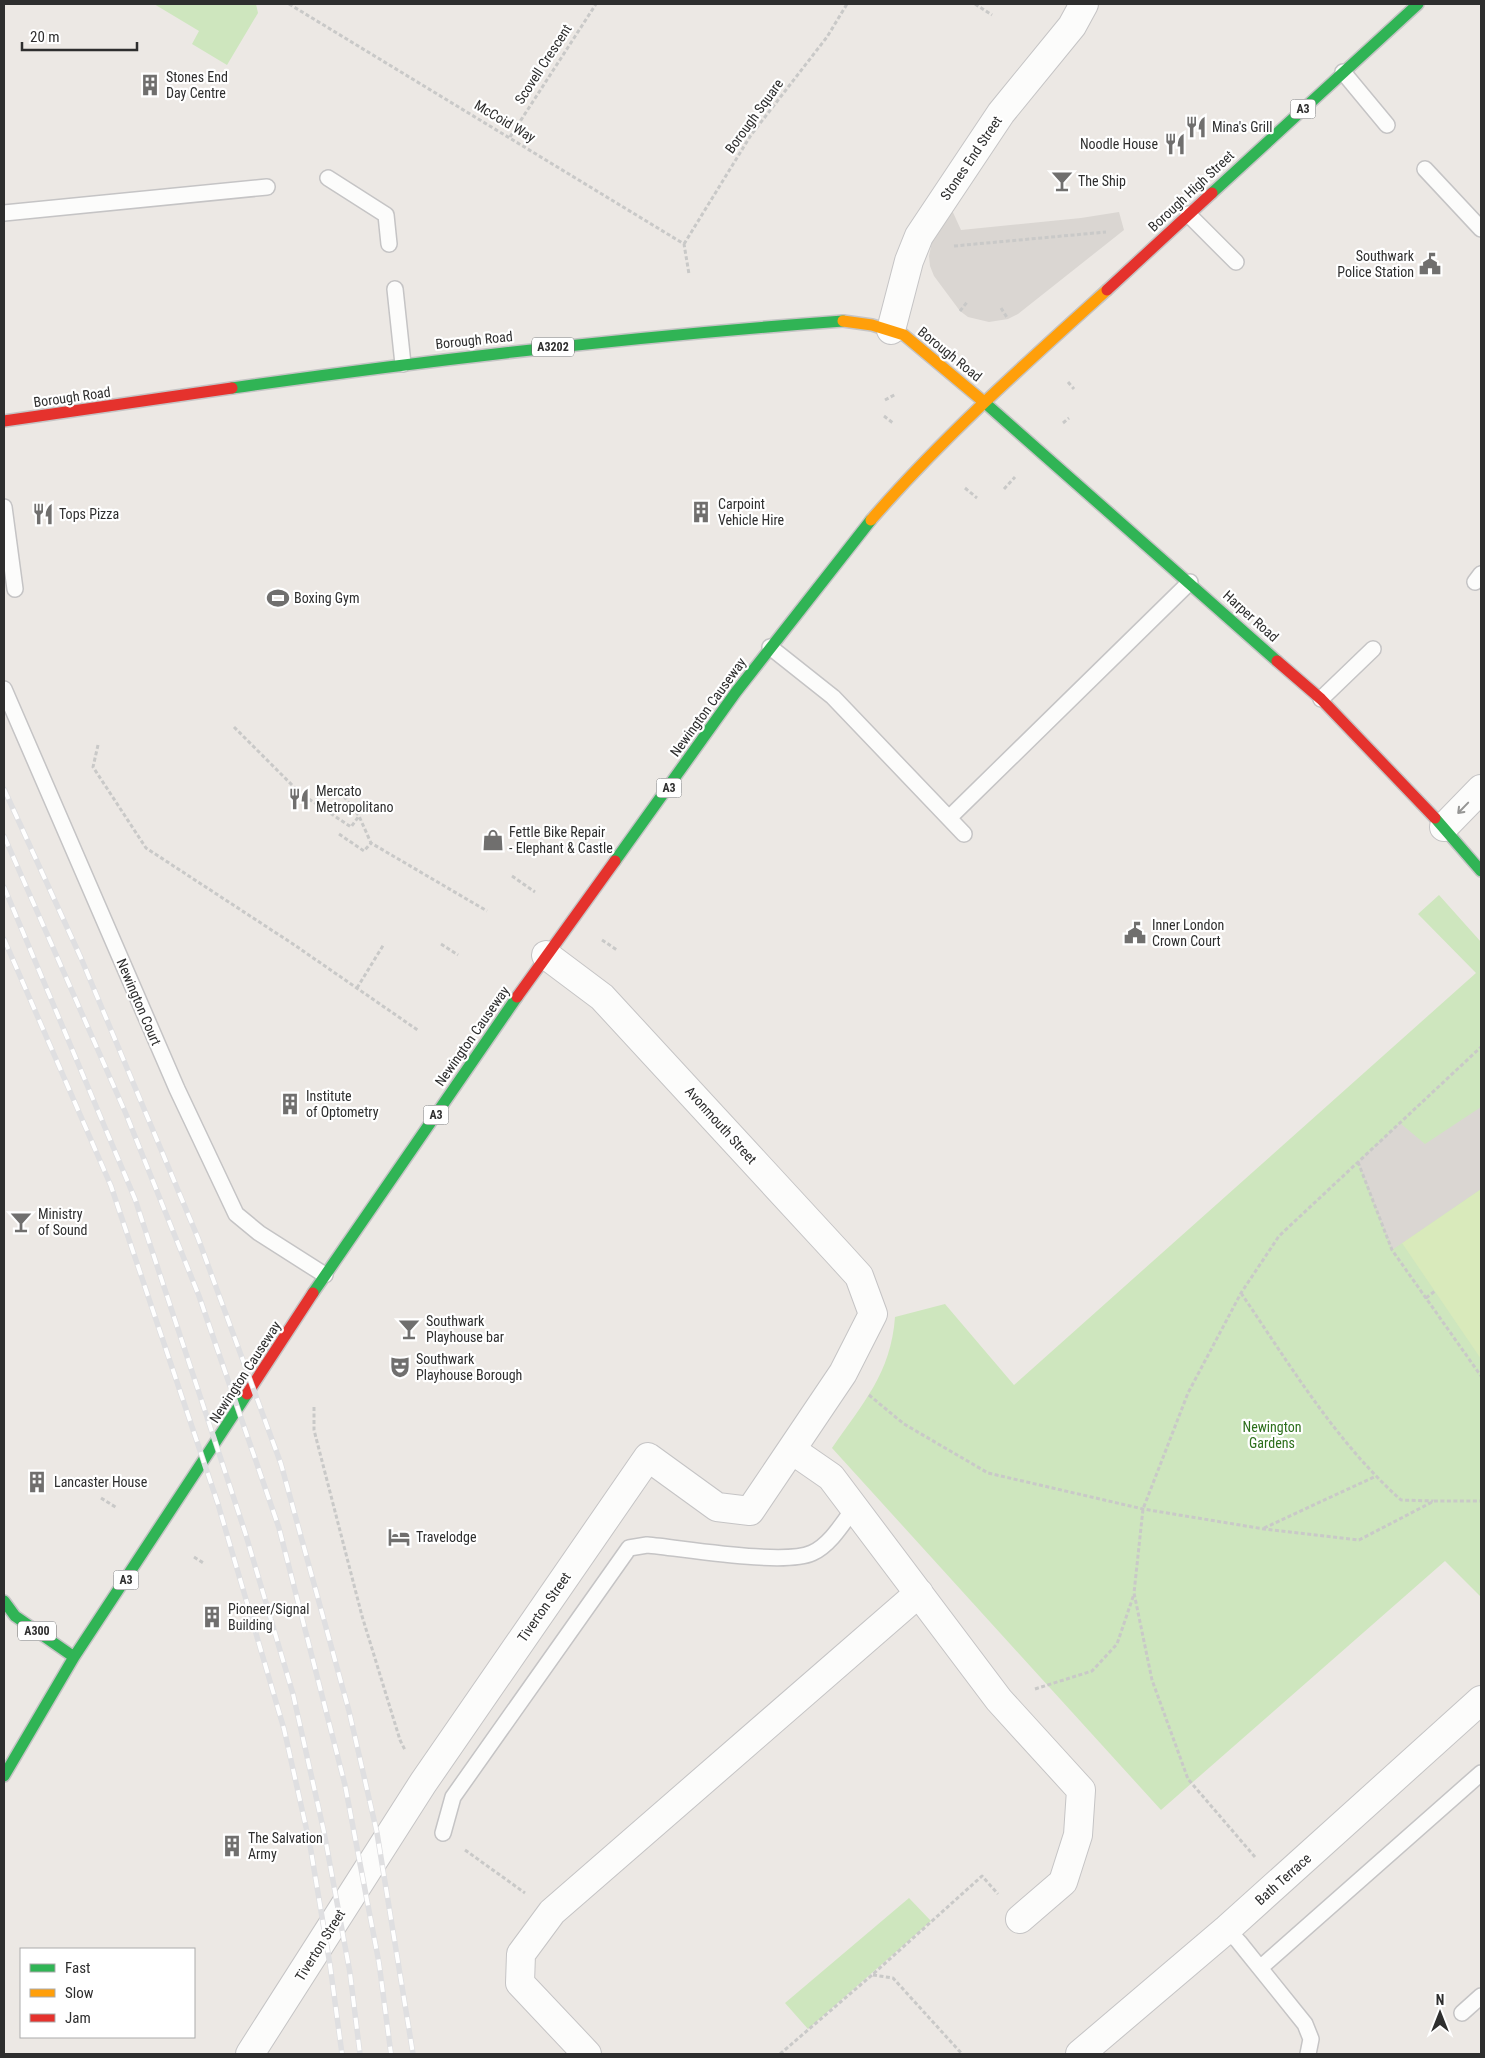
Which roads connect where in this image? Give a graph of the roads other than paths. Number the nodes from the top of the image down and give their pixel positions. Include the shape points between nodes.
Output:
1 (1084, 4) edge
2 (1418, 4) edge
3 (1343, 72) junction
4 (1387, 125) dead end
5 (1425, 169) dead end
6 (328, 178) dead end
7 (267, 187) dead end
8 (4, 213) edge
9 (1188, 214) junction
10 (1481, 229) edge
11 (389, 244) dead end
12 (1236, 262) dead end
13 (394, 289) dead end
14 (891, 330) junction
15 (403, 364) junction
16 (984, 402) junction
17 (4, 421) edge
18 (4, 507) edge
19 (1190, 582) junction
20 (15, 589) dead end
21 (770, 647) junction
22 (1373, 649) dead end
23 (4, 690) edge
24 (1321, 698) junction
25 (1481, 789) edge
26 (949, 818) junction
27 (1444, 828) junction
28 (964, 834) dead end
29 (1481, 871) edge
30 (546, 955) junction
31 (325, 1275) junction
32 (873, 1314) joint
33 (792, 1450) junction
34 (854, 1508) junction
35 (919, 1593) junction
36 (4, 1601) edge
37 (74, 1657) junction
38 (1481, 1700) edge
39 (1481, 1773) edge
40 (4, 1776) edge
41 (443, 1833) road end
42 (1020, 1919) road end
43 (1226, 1930) junction
44 (1260, 1968) junction
45 (1481, 1996) edge
46 (1462, 2013) dead end
47 (250, 2054) edge
48 (587, 2054) edge
49 (1080, 2054) edge
50 (1308, 2054) edge

1 - 14 street, Stones End Street via 1072,26 1001,114 919,236
2 - 3 main road, Borough High Street / A3
3 - 4 lane
3 - 9 main road, Borough High Street / A3
5 - 10 lane
6 - 11 lane via 386,215
7 - 8 lane
9 - 12 lane
9 - 16 main road, Borough High Street / A3
13 - 15 lane
14 - 15 main road, Borough Road / A3202 via 849,321 820,322 691,332
14 - 16 main road, Borough Road / A3202 via 928,353
15 - 17 main road, Borough Road / A3202
16 - 19 main road, Harper Road
16 - 21 main road, Newington Causeway / A3 via 904,482 851,543
18 - 20 lane
19 - 24 main road, Harper Road
19 - 26 lane
21 - 26 lane via 833,697
21 - 30 main road, Newington Causeway / A3
22 - 24 lane
23 - 31 lane, Newington Court via 177,1089 236,1214 259,1233
24 - 27 main road, Harper Road
25 -> 27 street
26 - 28 lane
27 - 29 main road, Harper Road
30 - 31 main road, Newington Causeway / A3
30 - 32 street, Avonmouth Street via 602,997 839,1254 859,1276
31 - 37 main road, Newington Causeway / A3
32 - 33 street, Tiverton Street via 843,1373
33 - 34 street via 831,1477
33 - 47 street, Tiverton Street via 750,1511 717,1507 648,1457 423,1783
34 - 35 street
34 - 41 lane via 833,1536 812,1553 782,1559 647,1545 629,1548 453,1797
35 - 42 street via 999,1700 1081,1790 1078,1835 1063,1882
35 - 48 street via 552,1912 522,1954 520,1983
36 - 37 main road, A300 via 15,1616
37 - 40 main road, Newington Causeway / A3
38 - 43 street, Bath Terrace
39 - 44 lane
43 - 44 lane
43 - 49 street, Bath Terrace
44 - 50 lane via 1305,2024 1311,2038
45 - 46 lane

